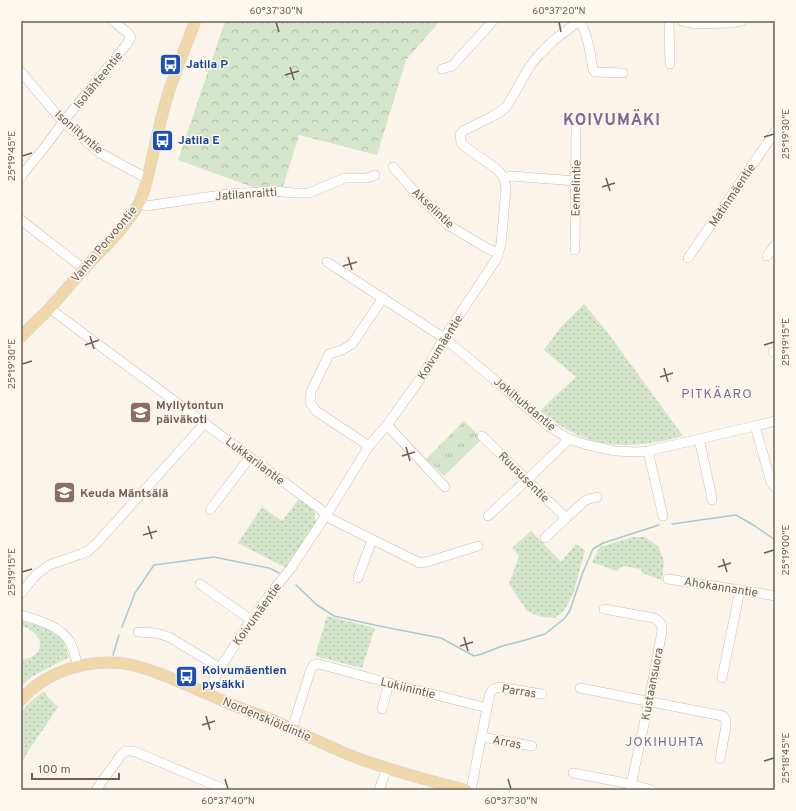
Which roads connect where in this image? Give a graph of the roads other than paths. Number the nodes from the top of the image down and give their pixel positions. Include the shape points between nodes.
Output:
1 (113, 21) edge
2 (195, 21) edge
3 (492, 21) edge
4 (579, 21) edge
5 (669, 21) edge
6 (682, 21) edge
7 (742, 21) edge
8 (670, 64) dead end
9 (442, 69) dead end
10 (21, 72) edge
11 (623, 73) dead end
12 (63, 122) junction
13 (576, 126) dead end
14 (775, 132) edge
15 (393, 167) dead end
16 (375, 175) dead end
17 (21, 176) edge
18 (504, 178) junction
19 (148, 179) junction
20 (576, 180) junction
21 (138, 204) junction
22 (21, 220) edge
23 (775, 246) edge
24 (575, 250) dead end
25 (498, 253) junction
26 (767, 256) dead end
27 (688, 258) dead end
28 (327, 262) dead end
29 (84, 269) junction
30 (383, 298) junction
31 (49, 308) junction
32 (21, 337) edge
33 (444, 338) junction
34 (775, 421) edge
35 (205, 423) junction
36 (387, 426) junction
37 (755, 426) junction
38 (482, 436) dead end
39 (569, 439) junction
40 (700, 439) junction
41 (370, 446) junction
42 (648, 451) junction
43 (250, 458) junction
44 (527, 480) junction
45 (445, 487) dead end
46 (775, 487) edge
47 (597, 497) dead end
48 (712, 500) dead end
49 (210, 510) dead end
50 (326, 515) junction
51 (488, 516) dead end
52 (663, 516) dead end
53 (566, 518) junction
54 (545, 538) dead end
55 (372, 540) junction
56 (478, 546) dead end
57 (358, 578) dead end
58 (668, 579) dead end
59 (200, 584) dead end
60 (740, 590) junction
61 (21, 593) edge
62 (775, 596) edge
63 (604, 609) dead end
64 (21, 615) edge
65 (251, 620) junction
66 (138, 632) dead end
67 (78, 666) junction
68 (220, 668) junction
69 (722, 678) dead end
70 (389, 683) junction
71 (580, 688) dead end
72 (207, 694) junction
73 (542, 694) dead end
74 (21, 700) edge
75 (649, 701) junction
76 (488, 708) junction
77 (382, 709) dead end
78 (292, 729) junction
79 (482, 737) junction
80 (532, 746) dead end
81 (720, 759) dead end
82 (387, 768) junction
83 (573, 773) dead end
84 (630, 787) edge
85 (96, 790) edge
86 (226, 790) edge
87 (379, 790) edge
88 (466, 790) edge
89 (471, 790) edge
90 (651, 790) edge

1 - 12 street, Isolähteentie via 131,37
2 - 19 main road, Vanha Porvoontie via 166,101
3 - 9 street via 452,66
4 - 11 street via 587,37 593,69 596,72
4 - 18 street via 539,55 507,106 463,131 460,136 464,146 498,170
5 - 8 street
6 - 7 street via 696,24
10 - 12 street, Isoniityntie
12 - 17 street, Isolähteentie
12 - 19 street, Isoniityntie via 100,152
13 - 20 street, Eemelintie
14 - 27 street, Matinmäentie
15 - 25 street, Akselintie via 448,225
16 - 21 street, Jatilanraitti via 367,178 345,178 309,192 274,191 221,195 146,206
18 - 20 street via 511,176
18 - 25 street, Koivumäentie via 506,189
19 - 21 main road, Vanha Porvoontie
20 - 24 street, Eemelintie
21 - 29 main road, Vanha Porvoontie via 123,226
22 - 29 street
23 - 26 street
25 - 33 street, Koivumäentie
28 - 30 street, Jokihuhdantie
29 - 31 main road, Vanha Porvoontie
30 - 33 street, Jokihuhdantie
30 - 41 street via 352,344 329,354 311,392 310,402 316,411
31 - 32 main road, Vanha Porvoontie
31 - 35 street, Lukkarilantie
33 - 36 street, Koivumäentie via 423,375
33 - 39 street, Jokihuhdantie via 548,426
34 - 37 street, Jokihuhdantie
35 - 43 street, Lukkarilantie
35 - 61 street via 96,544 88,551 49,565 36,575
36 - 41 street, Koivumäentie
36 - 45 street
37 - 40 street, Jokihuhdantie
37 - 46 street via 771,482
38 - 44 street, Ruususentie
39 - 42 street, Jokihuhdantie via 615,451
39 - 44 street
40 - 42 street, Jokihuhdantie
40 - 48 street
41 - 50 street, Koivumäentie
42 - 52 street
43 - 49 street
43 - 50 street, Lukkarilantie
44 - 51 street
44 - 53 street, Ruususentie
47 - 53 street via 586,500
50 - 55 street, Lukkarilantie
50 - 65 street, Koivumäentie via 291,568
53 - 54 street
55 - 56 street, Lukkarilantie via 420,563
55 - 57 street
58 - 60 street, Ahokannantie
59 - 65 street
60 - 62 street, Ahokannantie
60 - 69 street
63 - 75 street, Kustaansuora via 654,618 662,624
64 - 67 street via 37,619 65,636
65 - 68 street, Koivumäentie
66 - 68 street via 169,637
67 - 72 main road, Nordenskiöldintie via 113,662 127,664 167,676
67 - 74 main road, Nordenskiöldintie via 42,682
68 - 72 street, Koivumäentie
70 - 76 street, Lukiinintie
70 - 77 street
70 - 78 street, Lukiinintie via 319,664 314,665 308,675
71 - 75 street
72 - 78 main road, Nordenskiöldintie
73 - 76 street, Parras via 499,686 490,693
75 - 81 street via 723,716 726,726
75 - 84 street, Kustaansuora
76 - 79 street
78 - 82 main road, Nordenskiöldintie
79 - 80 street, Arras
79 - 89 street
82 - 87 street
82 - 88 main road, Nordenskiöldintie
83 - 84 street
84 - 90 street
85 - 86 street via 125,751 136,752

